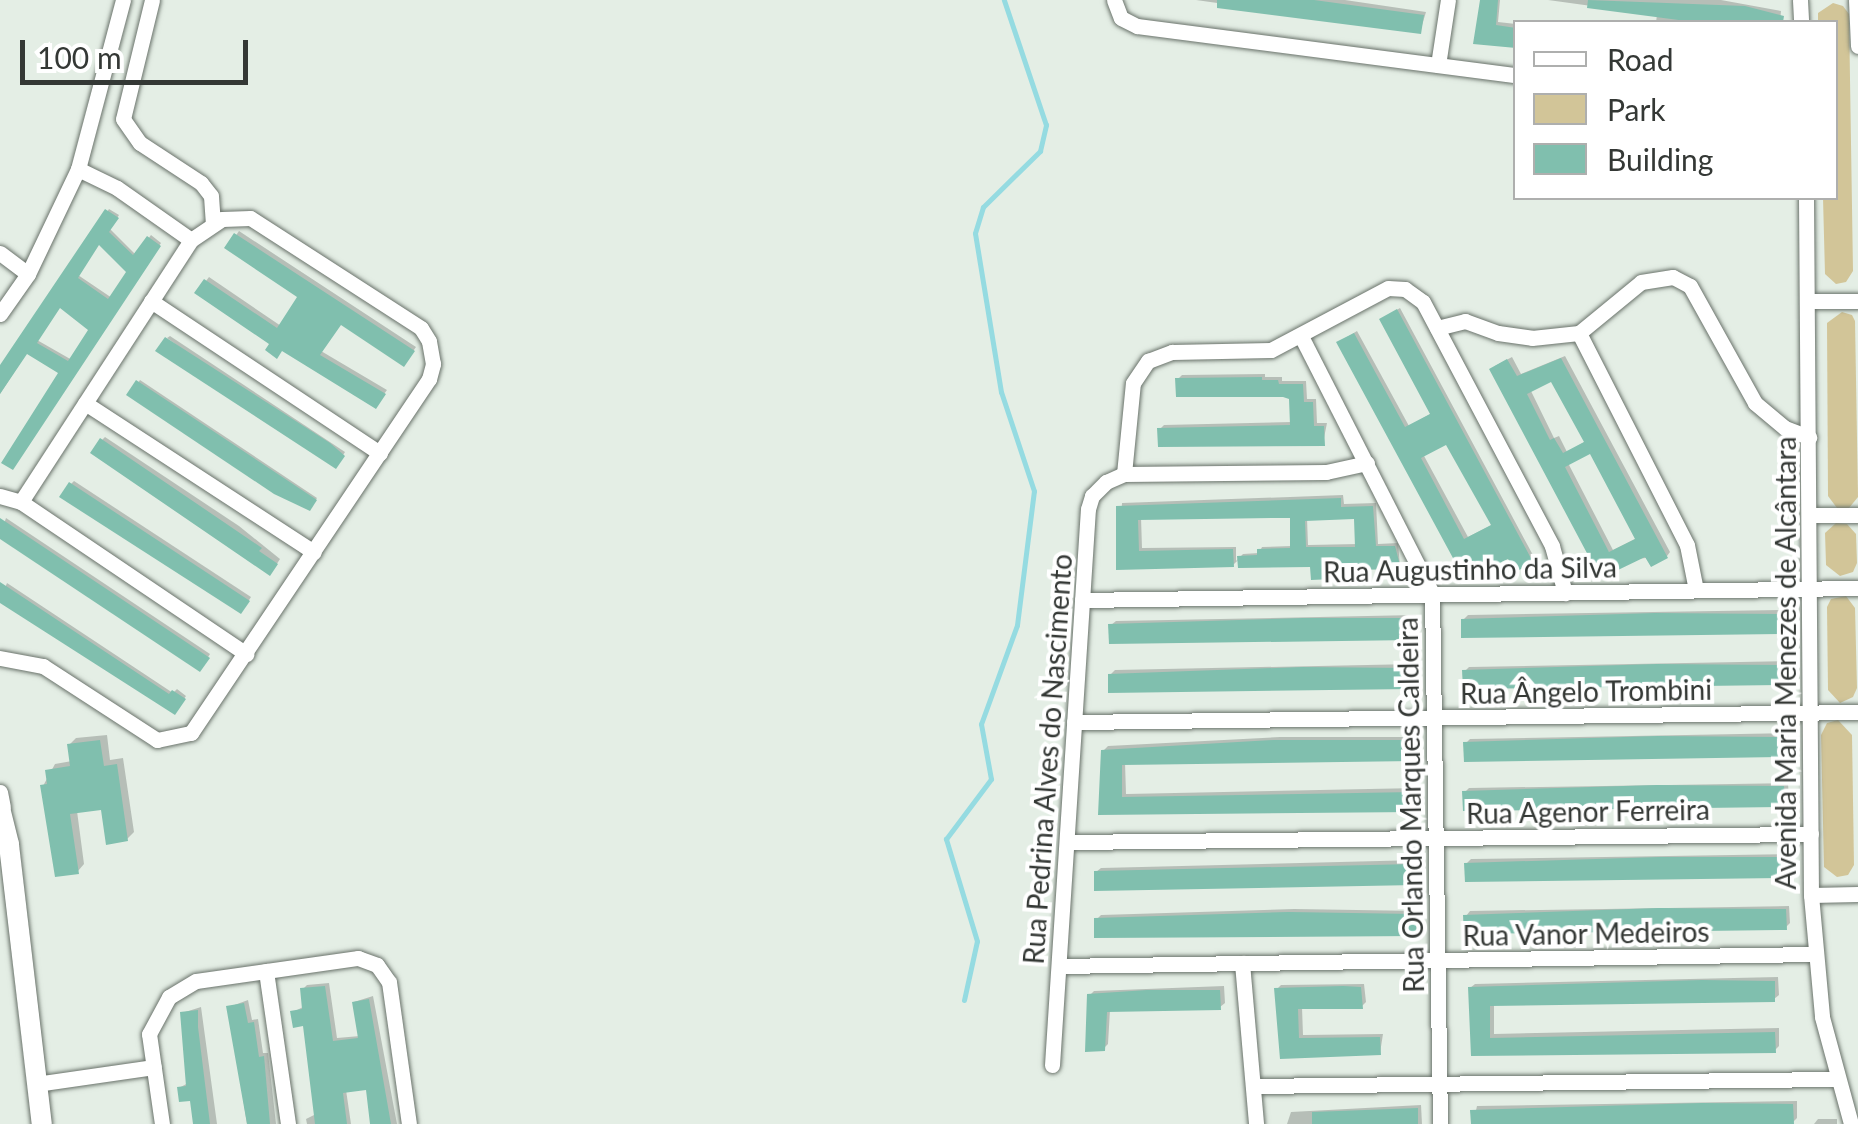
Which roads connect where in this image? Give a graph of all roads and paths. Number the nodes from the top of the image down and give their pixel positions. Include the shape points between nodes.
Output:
1 (123, 0) edge
2 (152, 0) edge
3 (1114, 0) edge
4 (1448, 0) edge
5 (1840, 0) edge
6 (1857, 5) edge
7 (1858, 46) edge
8 (1438, 65) junction
9 (1513, 75) edge
10 (78, 169) junction
11 (1806, 200) edge
12 (213, 222) junction
13 (191, 240) junction
14 (0, 254) edge
15 (28, 274) junction
16 (1809, 300) junction
17 (1858, 301) edge
18 (151, 302) junction
19 (0, 314) edge
20 (1437, 328) junction
21 (1579, 333) junction
22 (1301, 336) junction
23 (85, 403) junction
24 (1810, 437) junction
25 (380, 453) junction
26 (1366, 463) junction
27 (1124, 474) junction
28 (0, 496) edge
29 (20, 502) junction
30 (1858, 515) edge
31 (1810, 516) junction
32 (314, 552) junction
33 (1810, 588) junction
34 (1858, 588) edge
35 (1696, 590) junction
36 (1564, 592) junction
37 (1432, 594) junction
38 (1082, 600) junction
39 (246, 654) junction
40 (0, 658) edge
41 (1858, 712) edge
42 (1810, 713) junction
43 (1434, 718) junction
44 (1074, 722) junction
45 (1, 802) edge
46 (1811, 834) junction
47 (1436, 838) junction
48 (1066, 842) junction
49 (5, 845) edge
50 (1811, 894) junction
51 (1858, 894) edge
52 (1814, 954) junction
53 (1438, 960) junction
54 (1242, 963) junction
55 (1059, 966) junction
56 (266, 971) junction
57 (1052, 1065) dead end
58 (154, 1067) junction
59 (1836, 1079) junction
60 (36, 1084) junction
61 (1440, 1084) junction
62 (1253, 1086) junction
63 (42, 1124) edge
64 (162, 1124) edge
65 (288, 1124) edge
66 (409, 1124) edge
67 (1256, 1124) edge
68 (1440, 1124) edge
69 (1850, 1124) edge

1 - 10 street
2 - 12 street via 123,119 140,144 201,183 211,196
3 - 8 street via 1121,18 1138,26
4 - 8 street
5 - 6 street
6 - 7 street
8 - 9 street
10 - 13 street via 131,196
10 - 15 street
11 - 16 street, Avenida Maria Menezes de Alcântara
12 - 13 street
12 - 25 street via 250,218 421,328 432,348 430,379
13 - 18 street
14 - 15 street
15 - 19 street
16 - 17 street
16 - 24 street, Avenida Maria Menezes de Alcântara
18 - 23 street
18 - 25 street
20 - 21 street via 1465,321 1532,338
20 - 22 street via 1420,298 1393,287
20 - 36 street via 1552,546
21 - 24 street via 1646,279 1679,279 1690,286 1755,403 1785,428
21 - 35 street via 1687,545
22 - 26 street, Rua Orlando Marques Caldeira
22 - 27 street via 1271,350 1172,352 1148,362 1133,383
23 - 29 street
23 - 32 street
24 - 31 street, Avenida Maria Menezes de Alcântara
25 - 32 street
26 - 27 street via 1326,472
26 - 37 street, Rua Orlando Marques Caldeira
27 - 38 street, Rua Pedrina Alves do Nascimento via 1106,482 1090,503
28 - 29 street
29 - 39 street
30 - 31 street
31 - 33 street, Avenida Maria Menezes de Alcântara
32 - 39 street
33 - 34 street, Rua Augustinho da Silva
33 - 35 street, Rua Augustinho da Silva
33 - 42 street, Avenida Maria Menezes de Alcântara
35 - 36 street, Rua Augustinho da Silva
36 - 37 street, Rua Augustinho da Silva
37 - 38 street, Rua Augustinho da Silva
37 - 43 street, Rua Orlando Marques Caldeira
38 - 44 street, Rua Pedrina Alves do Nascimento
39 - 40 street via 196,728 171,740 140,731 44,666
41 - 42 street, Rua Ângelo Trombini
42 - 43 street, Rua Ângelo Trombini
42 - 46 street, Avenida Maria Menezes de Alcântara
43 - 44 street, Rua Ângelo Trombini
43 - 47 street, Rua Orlando Marques Caldeira
44 - 48 street, Rua Pedrina Alves do Nascimento
45 - 49 street
46 - 47 street, Rua Agenor Ferreira
46 - 50 street, Avenida Maria Menezes de Alcântara
47 - 48 street, Rua Agenor Ferreira
47 - 53 street, Rua Orlando Marques Caldeira
48 - 55 street, Rua Pedrina Alves do Nascimento
49 - 60 street
50 - 51 street
50 - 52 street, Avenida Maria Menezes de Alcântara
52 - 53 street, Rua Vanor Medeiros
52 - 59 street, Avenida Maria Menezes de Alcântara
53 - 54 street, Rua Vanor Medeiros
53 - 61 street, Rua Orlando Marques Caldeira
54 - 55 street, Rua Vanor Medeiros
54 - 62 street
55 - 57 street, Rua Pedrina Alves do Nascimento
56 - 58 street via 196,981 162,1005 149,1034
56 - 65 street
56 - 66 street via 358,958 377,965 390,987
58 - 60 street
58 - 64 street
59 - 61 street
59 - 69 street, Avenida Maria Menezes de Alcântara
60 - 63 street
61 - 62 street
61 - 68 street, Rua Orlando Marques Caldeira
62 - 67 street

